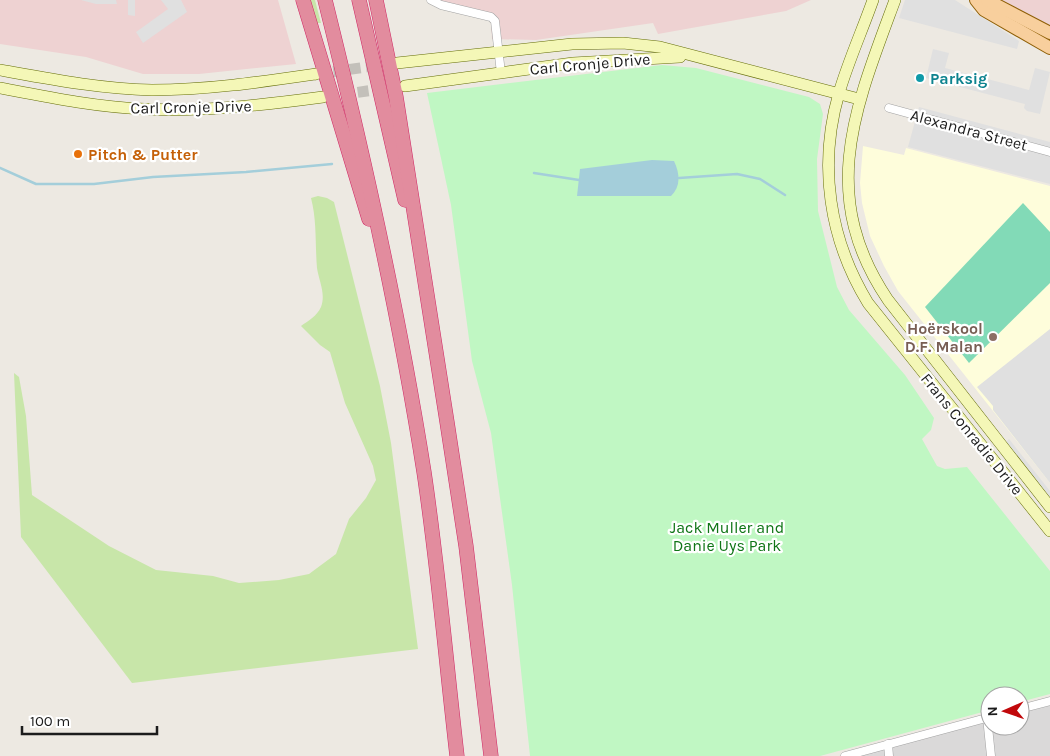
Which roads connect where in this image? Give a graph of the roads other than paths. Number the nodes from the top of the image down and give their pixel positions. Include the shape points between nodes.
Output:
1 (303, 0) edge
2 (325, 0) edge
3 (359, 0) edge
4 (376, 0) edge
5 (432, 0) edge
6 (873, 0) edge
7 (895, 0) edge
8 (976, 0) edge
9 (987, 0) edge
10 (1050, 34) edge
11 (1050, 48) edge
12 (498, 51) junction
13 (686, 56) junction
14 (397, 63) dead end
15 (0, 70) edge
16 (501, 73) junction
17 (316, 74) tunnel mouth
18 (405, 86) dead end
19 (0, 88) edge
20 (839, 94) junction
21 (323, 97) tunnel mouth
22 (859, 99) junction
23 (889, 108) dead end
24 (1050, 152) edge
25 (390, 283) junction
26 (432, 331) junction
27 (1050, 507) edge
28 (1050, 531) edge
29 (1050, 701) edge
30 (1030, 706) edge
31 (980, 719) edge
32 (989, 736) edge
33 (888, 744) junction
34 (457, 756) edge
35 (491, 756) edge
36 (845, 756) edge
37 (889, 756) edge
38 (991, 756) edge

1 - 25 highway
2 - 25 highway via 362,148
3 - 26 highway
4 - 26 highway via 396,97
5 - 12 street via 440,5 491,17 495,21
6 - 20 main road, Frans Conradie Drive
7 - 22 main road, Frans Conradie Drive
8 - 11 main road via 984,10
9 - 10 main road
12 - 13 main road, Carl Cronje Drive via 579,43 623,43 660,47
12 - 14 main road, Carl Cronje Drive
12 - 16 street
13 - 16 main road, Carl Cronje Drive via 573,62
13 - 20 main road, Carl Cronje Drive
15 - 17 main road, Carl Cronje Drive via 101,86 151,90 226,87
16 - 18 main road, Carl Cronje Drive
19 - 21 main road, Carl Cronje Drive via 85,103 168,110 228,108
20 - 22 main road, Carl Cronje Drive
20 - 28 main road, Frans Conradie Drive via 827,172 837,234 855,282 868,303
22 - 27 main road, Frans Conradie Drive via 849,151 848,180 850,209 861,255 888,300
23 - 24 street, Alexandra Street
25 - 34 highway via 424,473
26 - 35 highway via 466,546
29 - 30 street
31 - 33 street
32 - 38 street
33 - 36 street
33 - 37 street

